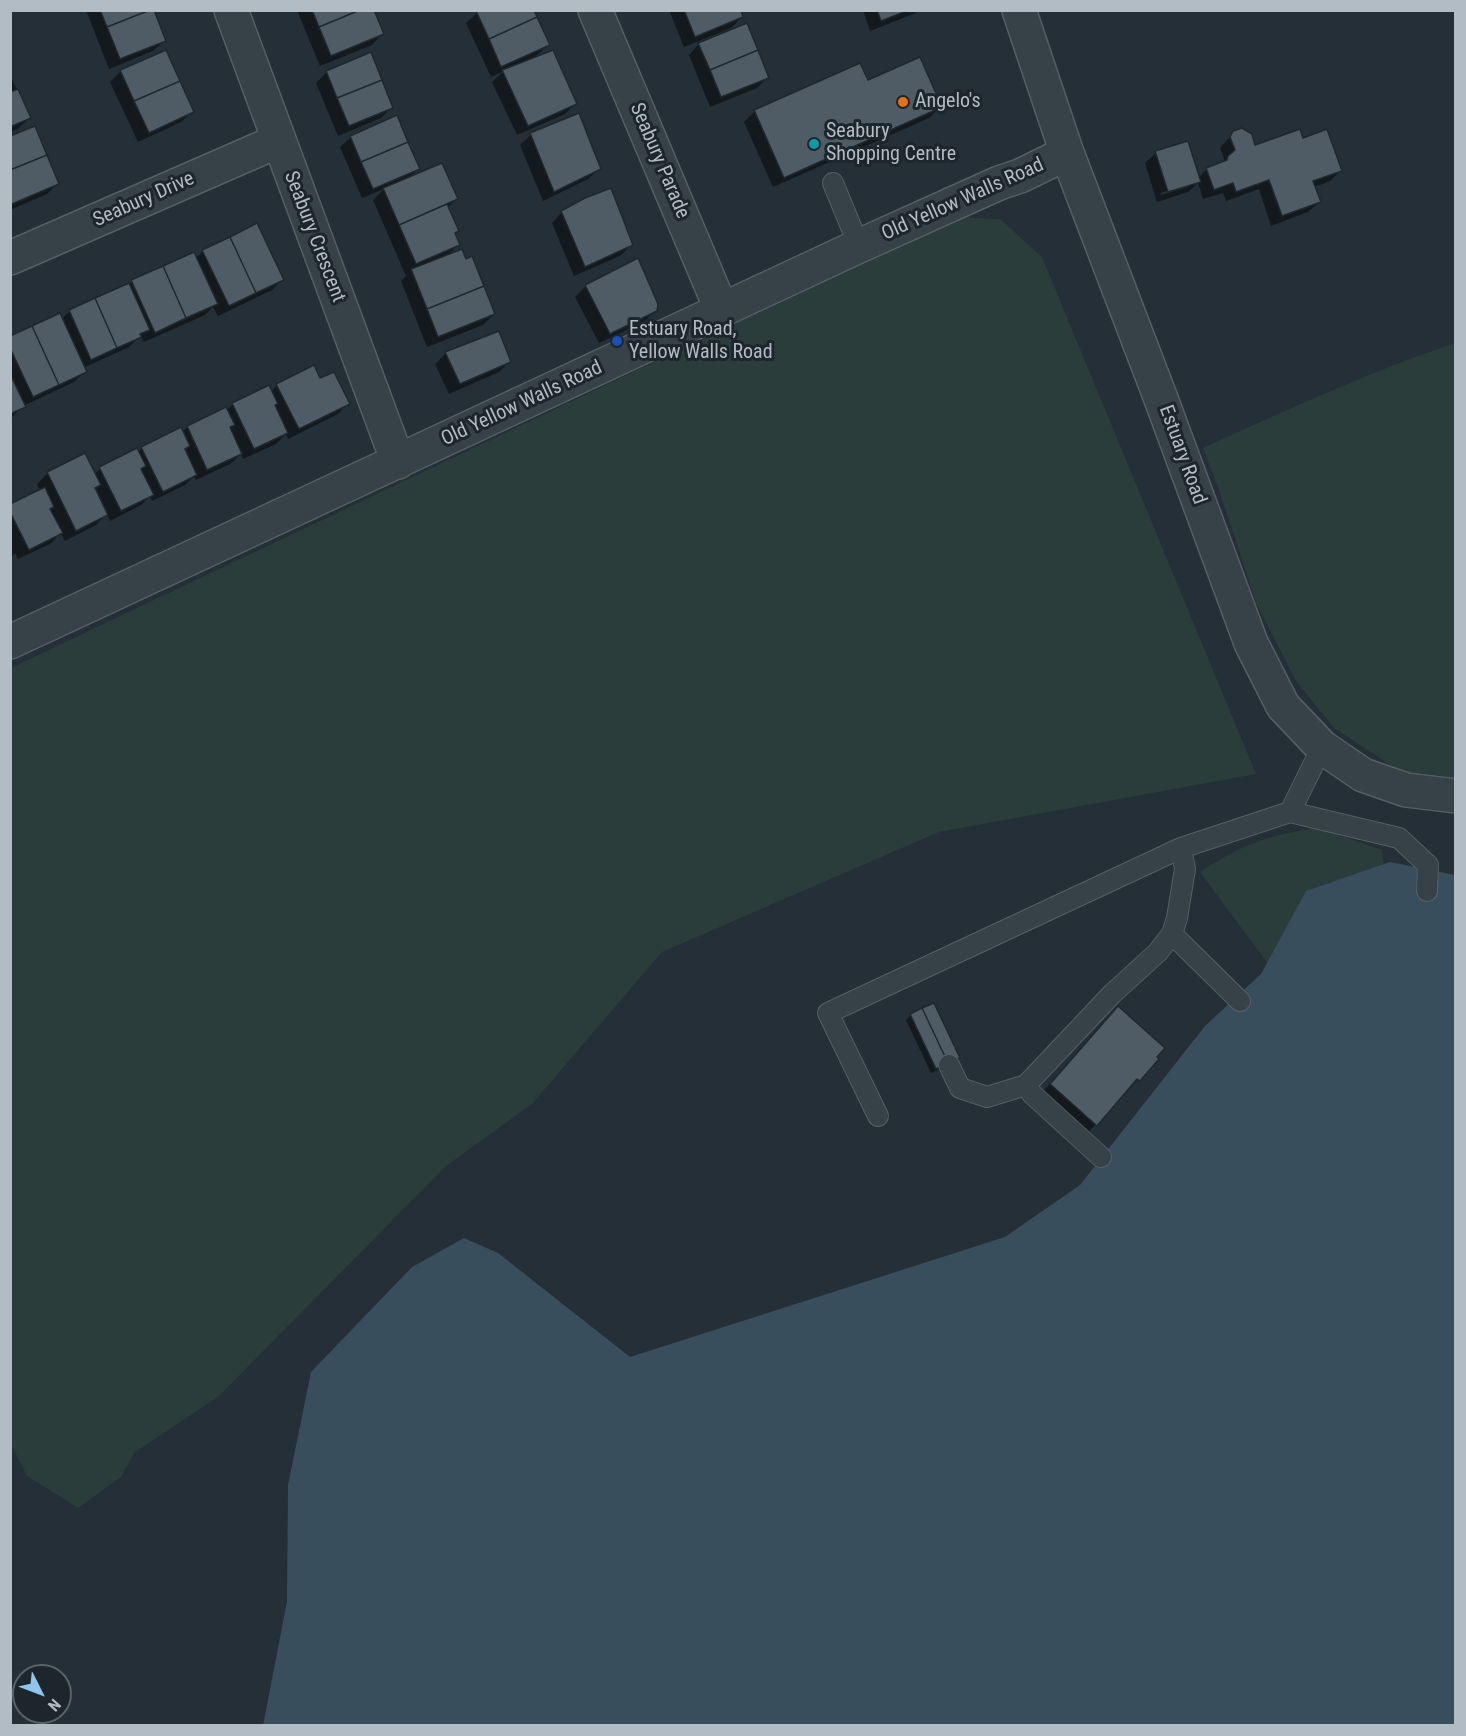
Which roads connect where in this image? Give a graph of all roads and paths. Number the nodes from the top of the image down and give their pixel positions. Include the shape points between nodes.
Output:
1 (231, 10) edge
2 (595, 10) edge
3 (1019, 10) edge
4 (278, 141) junction
5 (1067, 153) junction
6 (833, 183) dead end
7 (859, 246) junction
8 (10, 258) edge
9 (722, 311) junction
10 (398, 462) junction
11 (10, 642) edge
12 (1322, 747) junction
13 (1455, 796) edge
14 (1290, 812) junction
15 (1181, 848) junction
16 (1427, 891) dead end
17 (1172, 934) junction
18 (1240, 1001) dead end
19 (949, 1065) dead end
20 (1026, 1085) junction
21 (878, 1116) dead end
22 (1101, 1157) dead end

1 - 4 street, Seabury Crescent
2 - 9 street, Seabury Parade
3 - 5 street, Estuary Road
4 - 8 street, Seabury Drive
4 - 10 street, Seabury Crescent
5 - 7 street, Old Yellow Walls Road
5 - 12 street, Estuary Road via 1251,643 1283,706
6 - 7 lane
7 - 9 street, Old Yellow Walls Road
9 - 10 street, Old Yellow Walls Road
10 - 11 street, Old Yellow Walls Road
12 - 13 street, Estuary Road via 1363,775 1406,790
12 - 14 lane
14 - 15 lane
14 - 16 lane via 1399,838 1428,865
15 - 17 lane via 1185,869
15 - 21 lane via 828,1013
17 - 18 lane
17 - 20 lane
19 - 20 lane via 960,1088 987,1097
20 - 22 lane

